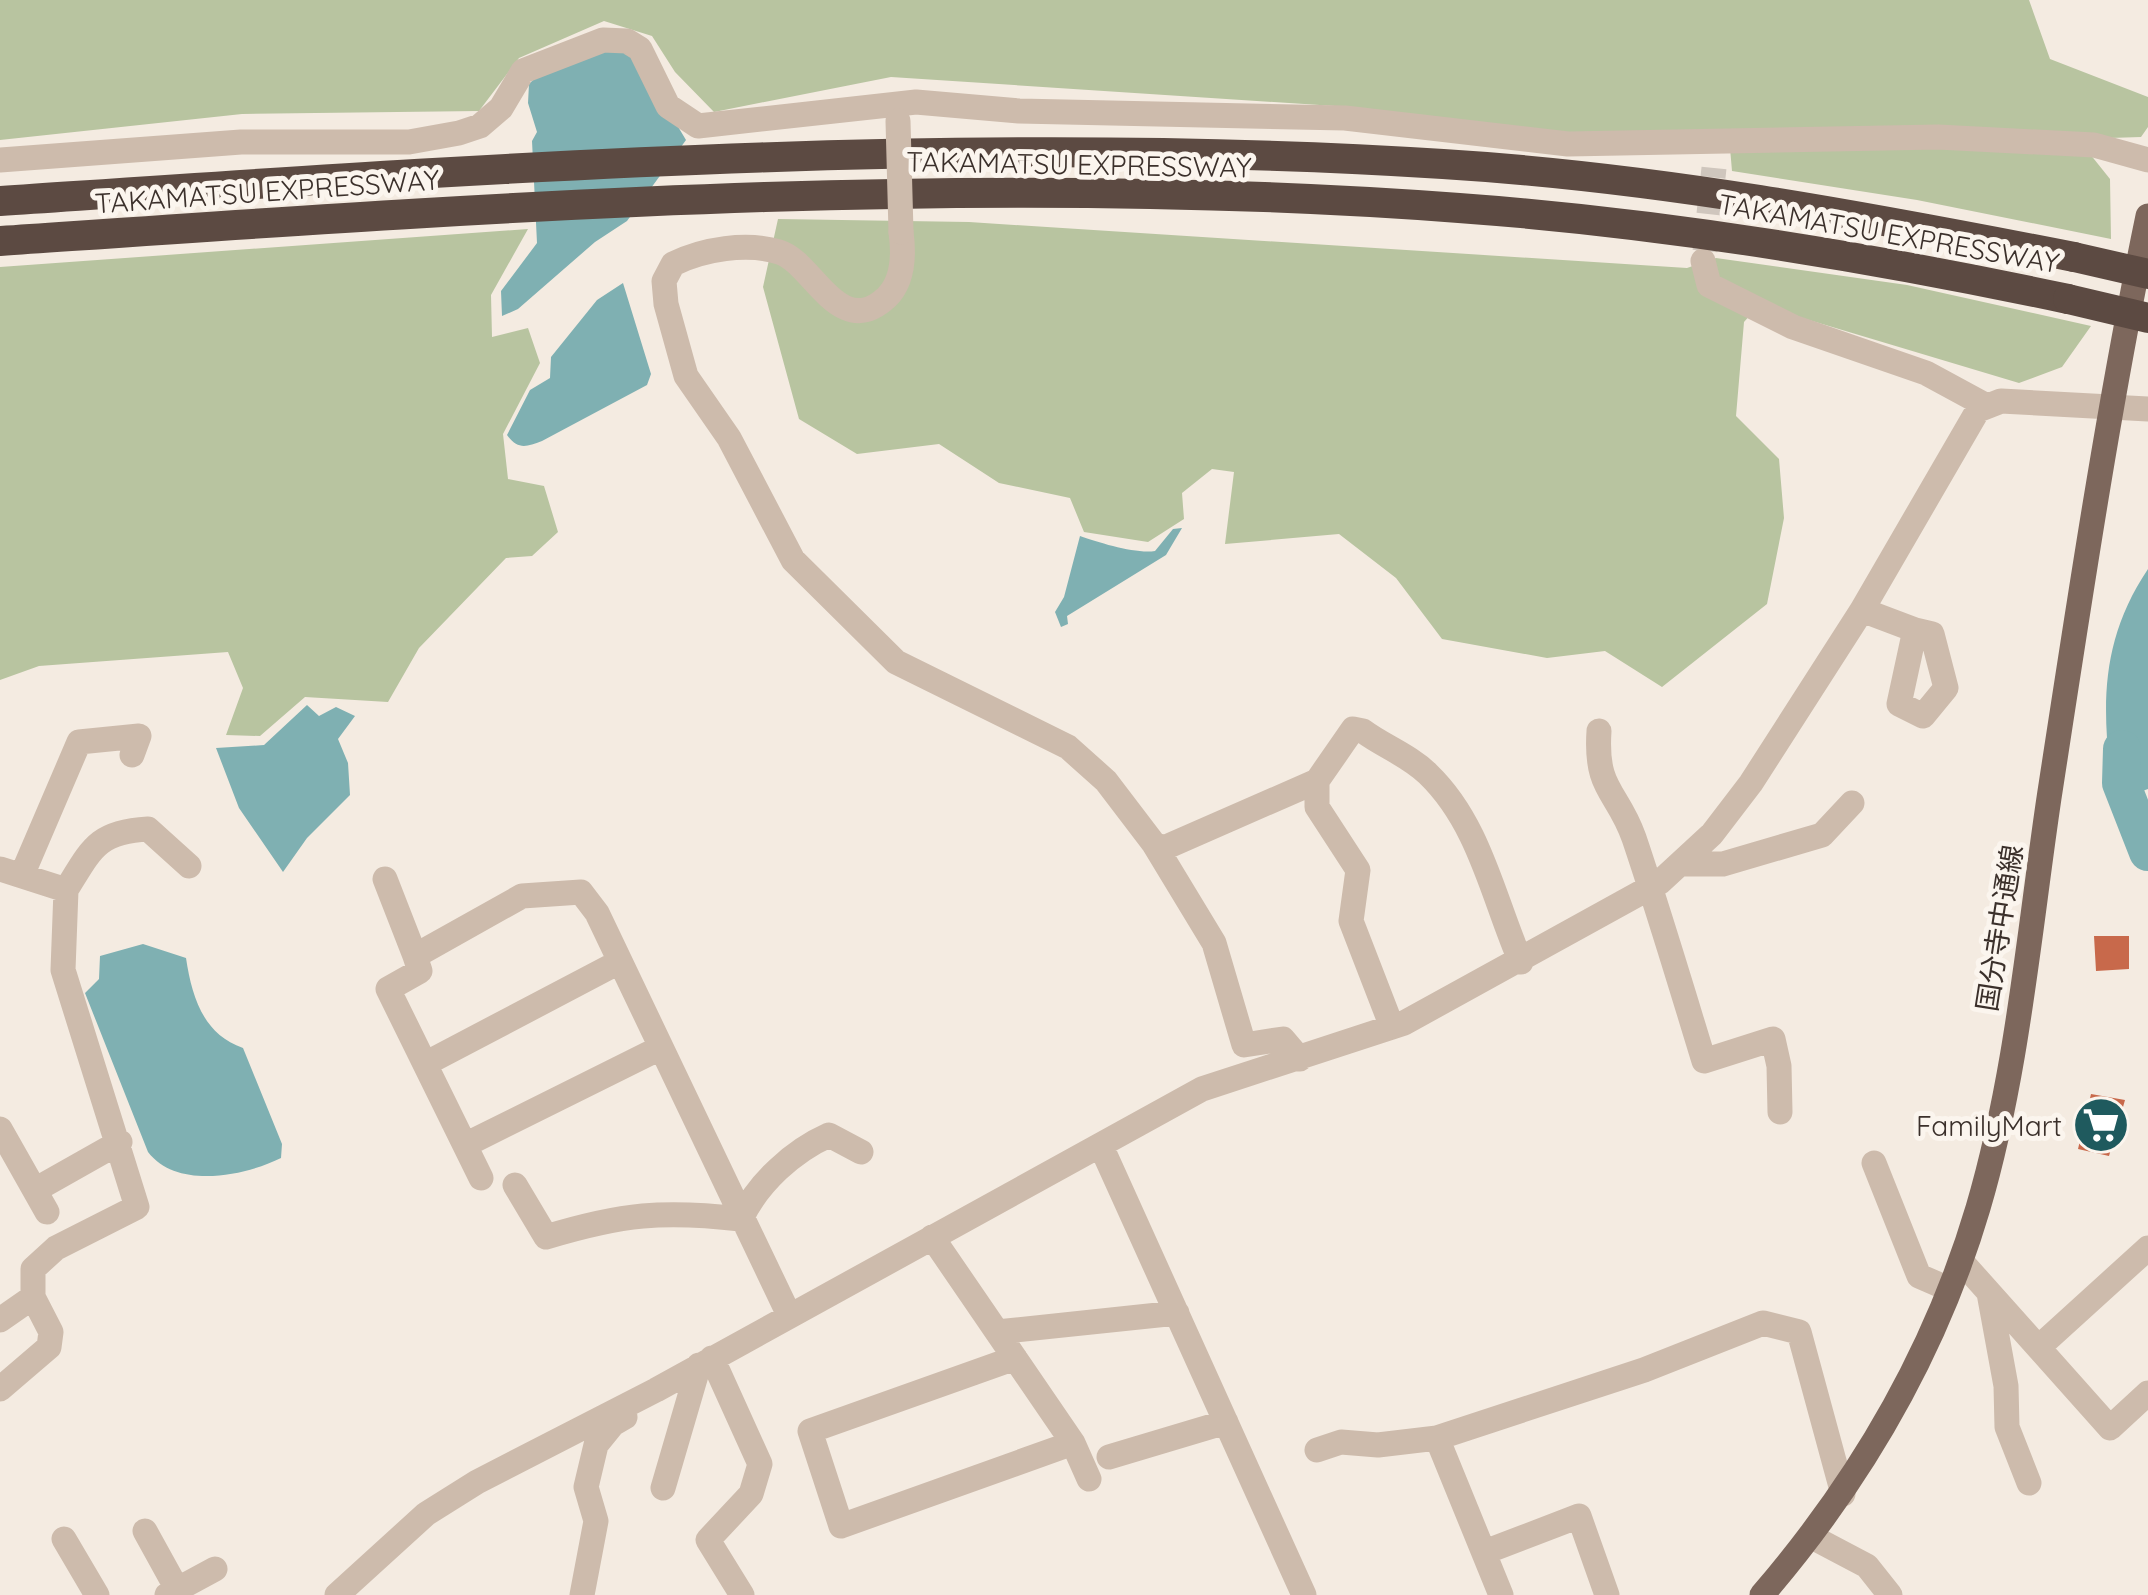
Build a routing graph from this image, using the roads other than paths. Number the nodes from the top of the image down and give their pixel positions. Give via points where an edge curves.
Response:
1 (897, 111) junction
2 (0, 160) edge
3 (2148, 160) edge
4 (0, 201) edge
5 (2148, 216) edge
6 (0, 241) edge
7 (1704, 261) tunnel mouth
8 (2148, 274) edge
9 (2148, 318) edge
10 (2110, 404) junction
11 (1985, 405) junction
12 (2148, 409) edge
13 (1862, 610) junction
14 (1914, 630) dead end
15 (1599, 730) dead end
16 (132, 755) dead end
17 (1317, 781) junction
18 (1852, 804) dead end
19 (1154, 844) junction
20 (1685, 864) junction
21 (189, 866) dead end
22 (11, 872) edge
23 (385, 879) dead end
24 (1651, 888) junction
25 (66, 890) junction
26 (415, 956) junction
27 (619, 962) junction
28 (1520, 962) junction
29 (1392, 1027) junction
30 (658, 1048) junction
31 (1300, 1058) junction
32 (425, 1064) junction
33 (1780, 1112) dead end
34 (0, 1129) edge
35 (120, 1142) junction
36 (465, 1145) junction
37 (1102, 1146) junction
38 (862, 1152) dead end
39 (1874, 1163) dead end
40 (481, 1178) dead end
41 (514, 1185) dead end
42 (741, 1219) junction
43 (932, 1237) junction
44 (2148, 1248) edge
45 (1961, 1261) junction
46 (1949, 1289) junction
47 (1990, 1293) junction
48 (34, 1296) junction
49 (1177, 1313) junction
50 (789, 1315) junction
51 (0, 1320) edge
52 (997, 1332) junction
53 (2040, 1347) junction
54 (1014, 1358) junction
55 (706, 1362) junction
56 (0, 1389) edge
57 (656, 1390) junction
58 (2148, 1393) edge
59 (1226, 1422) junction
60 (1438, 1438) junction
61 (1073, 1443) junction
62 (1317, 1450) dead end
63 (1108, 1457) dead end
64 (1088, 1480) dead end
65 (2029, 1483) dead end
66 (663, 1488) dead end
67 (1843, 1494) junction
68 (145, 1531) dead end
69 (1812, 1538) junction
70 (64, 1539) dead end
71 (1485, 1552) junction
72 (215, 1569) dead end
73 (172, 1592) edge
74 (343, 1592) edge
75 (97, 1595) edge
76 (582, 1595) edge
77 (742, 1595) edge
78 (1304, 1595) edge
79 (1501, 1595) edge
80 (1607, 1595) edge
81 (1762, 1595) edge
82 (1890, 1595) edge

1 - 2 street via 698,126 668,106 648,60 627,41 603,40 523,72 501,108 480,126 409,142 241,142
1 - 3 street via 1346,118 1714,156 1826,136 1938,137 2094,146
1 - 19 street, bridge via 898,282 881,302 864,308 831,300 774,250 726,250 674,264 664,281 666,304 686,376 729,438 792,560 874,643 916,675 1068,748 1106,781
4 - 8 highway, TAKAMATSU EXPRESSWAY, bridge via 714,158 1220,153 1448,164 1735,194
5 - 10 main road, 国分寺中通線
6 - 9 highway, TAKAMATSU EXPRESSWAY, bridge via 721,199 1193,194 1458,208 1730,236 1918,267
7 - 11 street via 1709,285 1793,327 1926,373
10 - 11 street
10 - 12 street
10 - 45 main road, 国分寺中通線 via 1998,1122
11 - 13 street
13 - 14 street
13 - 20 street via 1751,783
15 - 24 street via 1602,783 1632,831
16 - 22 street via 139,736 79,742
17 - 19 street via 1183,843
17 - 28 street via 1354,729 1426,771 1484,858
17 - 29 street via 1317,807 1358,870 1352,921
18 - 20 street via 1822,836 1723,864
19 - 31 street via 1214,943 1244,1045 1283,1039
20 - 24 street
21 - 25 street via 148,829 115,831 89,852
22 - 25 street
23 - 26 street
24 - 28 street
24 - 33 street via 1704,1061 1773,1039
25 - 35 street via 63,970
26 - 27 street via 522,896 582,892
26 - 32 street via 420,971 388,989
27 - 30 street
27 - 32 street
28 - 29 street
29 - 31 street
30 - 36 street
30 - 42 street
31 - 37 street via 1202,1089
32 - 36 street
34 - 35 street via 41,1201
35 - 48 street via 137,1207 56,1248 34,1269
36 - 40 street
37 - 43 street
37 - 49 street
38 - 42 street via 829,1135 804,1146 750,1198
39 - 46 street via 1920,1276
41 - 42 street via 546,1237 612,1217 674,1212
42 - 50 street
43 - 50 street
43 - 52 street
44 - 53 street
45 - 46 main road, 国分寺中通線
45 - 47 street
46 - 67 main road, 国分寺中通線 via 1919,1362
47 - 53 street
47 - 65 street via 2007,1427
48 - 51 street
48 - 56 street via 51,1332 49,1347
49 - 52 street
49 - 59 street
50 - 55 street
52 - 54 street
53 - 58 street via 2110,1428
54 - 61 street
54 - 61 street via 810,1432 841,1526
55 - 57 street
55 - 66 street
55 - 77 street via 760,1464 751,1494 708,1540
57 - 74 street via 438,1506
57 - 76 street via 654,1402 613,1424 596,1444 586,1487 596,1521
59 - 63 street
59 - 78 street
60 - 62 street via 1341,1442
60 - 67 street via 1763,1323 1799,1332
60 - 71 street
61 - 64 street
67 - 69 main road, 国分寺中通線
68 - 73 street
69 - 81 main road, 国分寺中通線
69 - 82 street via 1867,1566
70 - 75 street
71 - 79 street
71 - 80 street via 1578,1516
72 - 73 street

